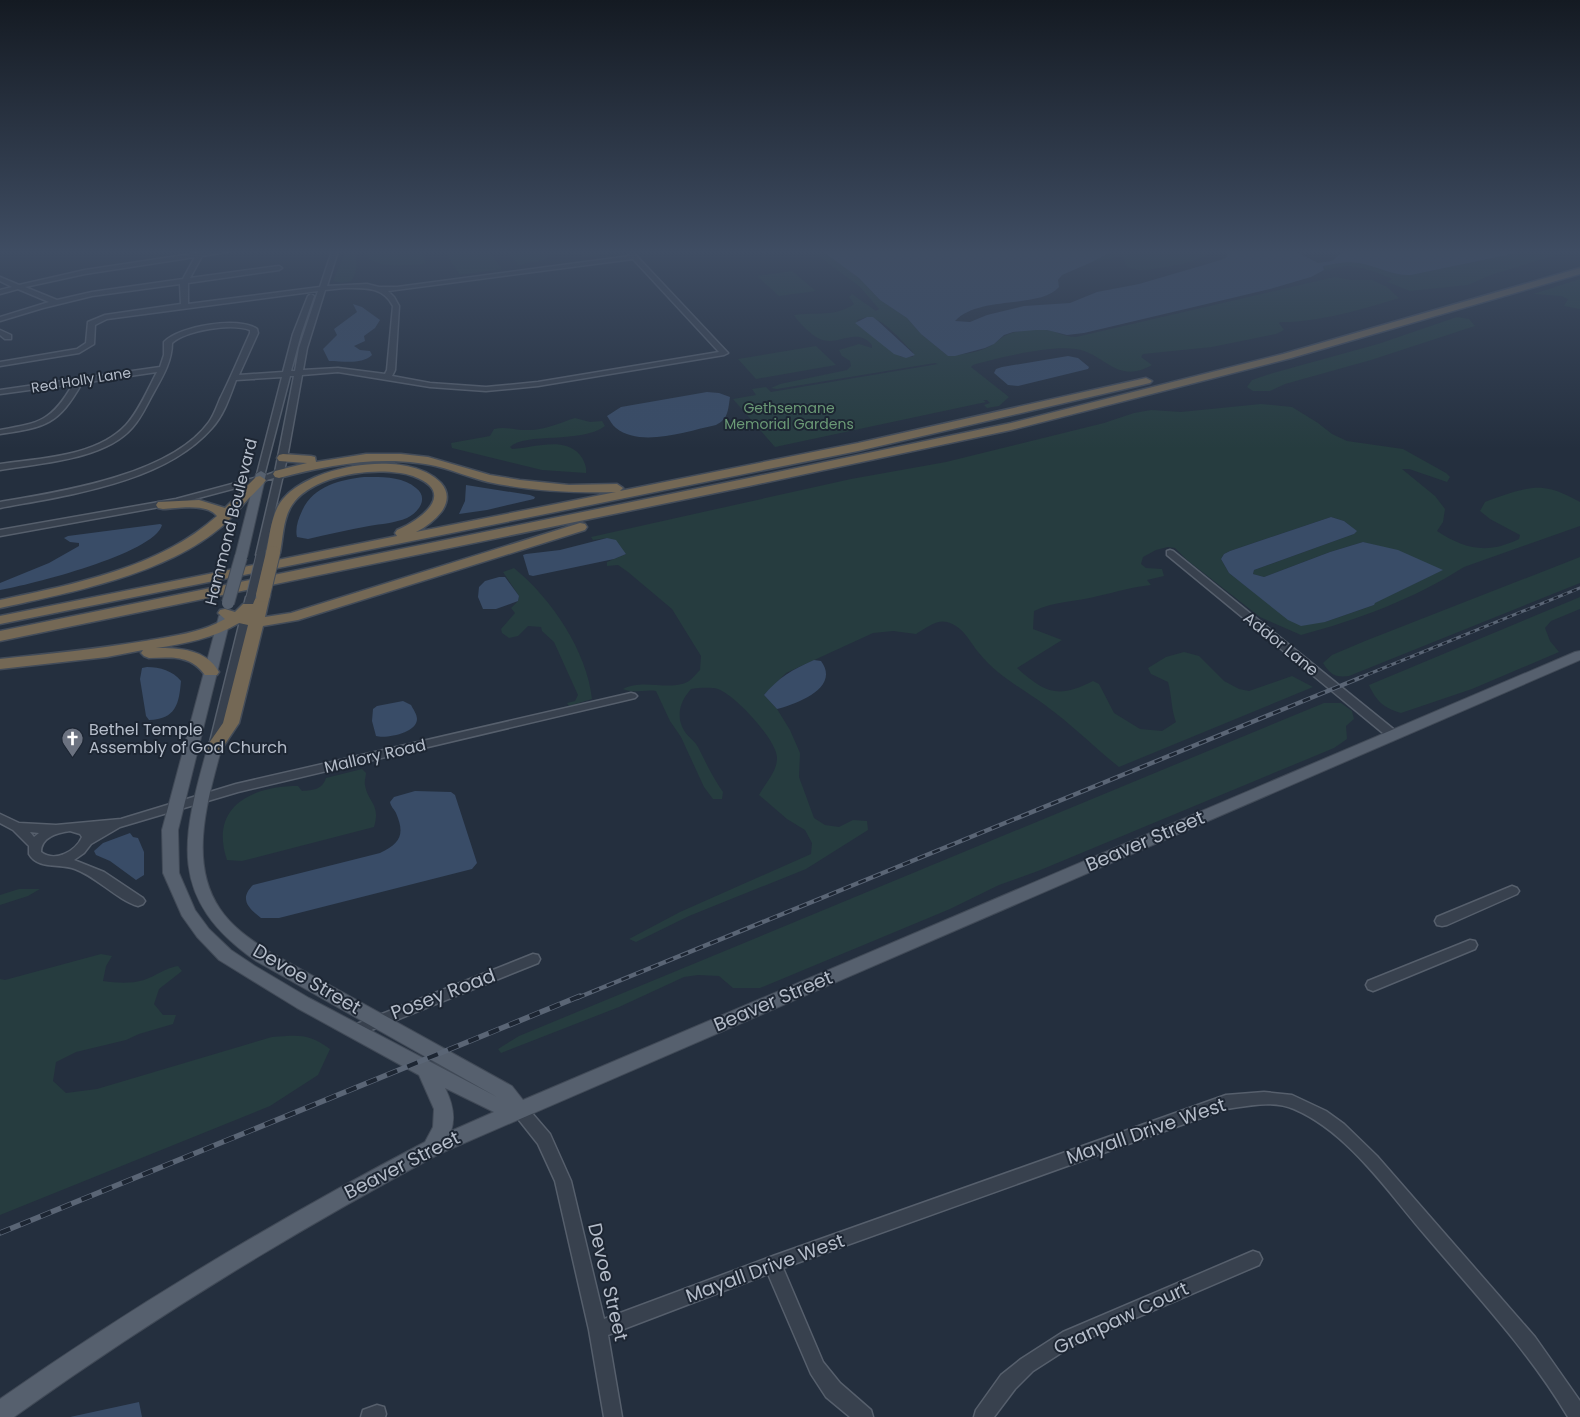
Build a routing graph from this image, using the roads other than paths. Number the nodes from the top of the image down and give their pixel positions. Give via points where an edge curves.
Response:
1 (107, 317) edge
2 (306, 317) edge
3 (312, 317) edge
4 (690, 317) edge
5 (1386, 317) edge
6 (1421, 317) edge
7 (395, 318) edge
8 (0, 332) edge
9 (8, 337) dead end
10 (0, 364) edge
11 (162, 369) junction
12 (298, 374) junction
13 (286, 375) junction
14 (388, 377) junction
15 (234, 378) junction
16 (79, 381) junction
17 (0, 392) edge
18 (0, 432) edge
19 (388, 457) junction
20 (283, 458) junction
21 (0, 467) edge
22 (279, 474) junction
23 (752, 475) junction
24 (260, 477) junction
25 (163, 505) junction
26 (0, 506) edge
27 (225, 517) junction
28 (28, 528) junction
29 (0, 533) edge
30 (1170, 553) dead end
31 (267, 554) junction
32 (297, 560) junction
33 (0, 604) edge
34 (241, 612) junction
35 (293, 616) junction
36 (0, 620) edge
37 (0, 636) edge
38 (250, 646) junction
39 (107, 652) junction
40 (1580, 655) edge
41 (0, 664) edge
42 (211, 672) junction
43 (631, 696) dead end
44 (1392, 735) junction
45 (215, 746) junction
46 (202, 797) junction
47 (176, 805) junction
48 (0, 818) edge
49 (121, 823) junction
50 (17, 827) junction
51 (81, 828) junction
52 (56, 830) junction
53 (35, 845) junction
54 (83, 846) junction
55 (55, 861) junction
56 (87, 869) junction
57 (1512, 891) dead end
58 (138, 901) dead end
59 (1442, 921) dead end
60 (1470, 945) dead end
61 (533, 959) dead end
62 (1372, 985) dead end
63 (378, 1020) junction
64 (354, 1031) junction
65 (426, 1070) junction
66 (519, 1110) junction
67 (432, 1148) junction
68 (1253, 1259) dead end
69 (773, 1264) junction
70 (598, 1330) junction
71 (0, 1413) edge
72 (613, 1417) edge
73 (864, 1417) edge
74 (982, 1417) edge
75 (1580, 1417) edge

1 - 10 street via 90,326 90,344 79,351
2 - 13 street, Hammond Boulevard via 297,334
3 - 12 street, Hammond Boulevard
4 - 14 street via 724,353 500,388 457,388
5 - 23 highway via 1222,362
6 - 23 highway via 1092,407
7 - 14 street
8 - 9 street
11 - 15 street via 168,358 168,340 174,336 227,326 250,326 254,333
11 - 16 street, Red Holly Lane
11 - 21 street via 132,423 114,438 71,454
12 - 13 street
12 - 14 street via 349,372
12 - 20 street, Hammond Boulevard
13 - 15 street
13 - 24 street, Hammond Boulevard
15 - 26 street via 213,421 193,442 148,467 71,492
16 - 17 street, Red Holly Lane
16 - 18 street via 52,419 35,426
19 - 20 highway
19 - 22 highway via 333,461
19 - 23 highway via 431,461 512,483 587,489 631,487 721,471
20 - 22 street, Hammond Boulevard
22 - 24 street
22 - 31 street, Hammond Boulevard
23 - 32 highway
23 - 35 highway
23 - 37 highway
24 - 25 street
24 - 27 highway
24 - 28 street
24 - 34 main road, Hammond Boulevard, bridge via 241,557
25 - 27 highway via 203,505 220,510
25 - 28 street
27 - 33 highway via 180,547 130,570 84,585
28 - 29 street
30 - 44 street, Addor Lane
31 - 32 highway via 287,502 305,487 322,479 363,469 394,468 424,476 441,492 439,507 416,527
31 - 34 highway, bridge
32 - 36 highway
34 - 35 highway
34 - 38 highway
34 - 39 highway via 184,639
34 - 42 main road, Hammond Boulevard
34 - 45 street, Hammond Boulevard
35 - 38 highway via 266,630
38 - 45 highway via 231,723
39 - 41 highway
39 - 42 highway via 190,656 203,661
40 - 44 main road, Beaver Street
42 - 47 main road, Hammond Boulevard
43 - 46 street, Mallory Road
44 - 66 main road, Beaver Street
45 - 46 main road, Hammond Boulevard
46 - 47 street, Mallory Road
46 - 63 main road, Devoe Street via 194,834 196,868 201,886 218,917 231,933 262,956
47 - 49 street, Mallory Road
47 - 64 main road, Devoe Street via 170,830 172,873 188,912 204,934 225,955
48 - 50 street
49 - 51 street, Mallory Road
49 - 54 street, Mallory Road
50 - 52 street
50 - 53 street
51 - 52 street, Mallory Road
51 - 54 street via 87,834
52 - 53 street via 43,836
53 - 55 street via 34,854 38,858
54 - 55 street, Mallory Road via 68,857
54 - 56 street via 81,858
55 - 56 street via 69,861
56 - 58 street
57 - 59 street
60 - 62 street
61 - 63 street, Posey Road
63 - 64 street, Posey Road
63 - 66 main road, Devoe Street via 506,1092
64 - 65 main road, Devoe Street
65 - 66 main road, Devoe Street via 493,1104
65 - 67 main road via 442,1100 445,1118 442,1133
66 - 67 main road, Beaver Street
66 - 70 street, Devoe Street via 544,1138 563,1181
67 - 71 main road, Beaver Street via 338,1197 206,1274
68 - 74 street, Granpaw Court via 1069,1338 1027,1365 1008,1382
69 - 70 street, Mayall Drive West
69 - 73 street via 816,1368 832,1390
69 - 75 street, Mayall Drive West via 1226,1102 1287,1099 1309,1110 1355,1143 1532,1346
70 - 72 street, Devoe Street

